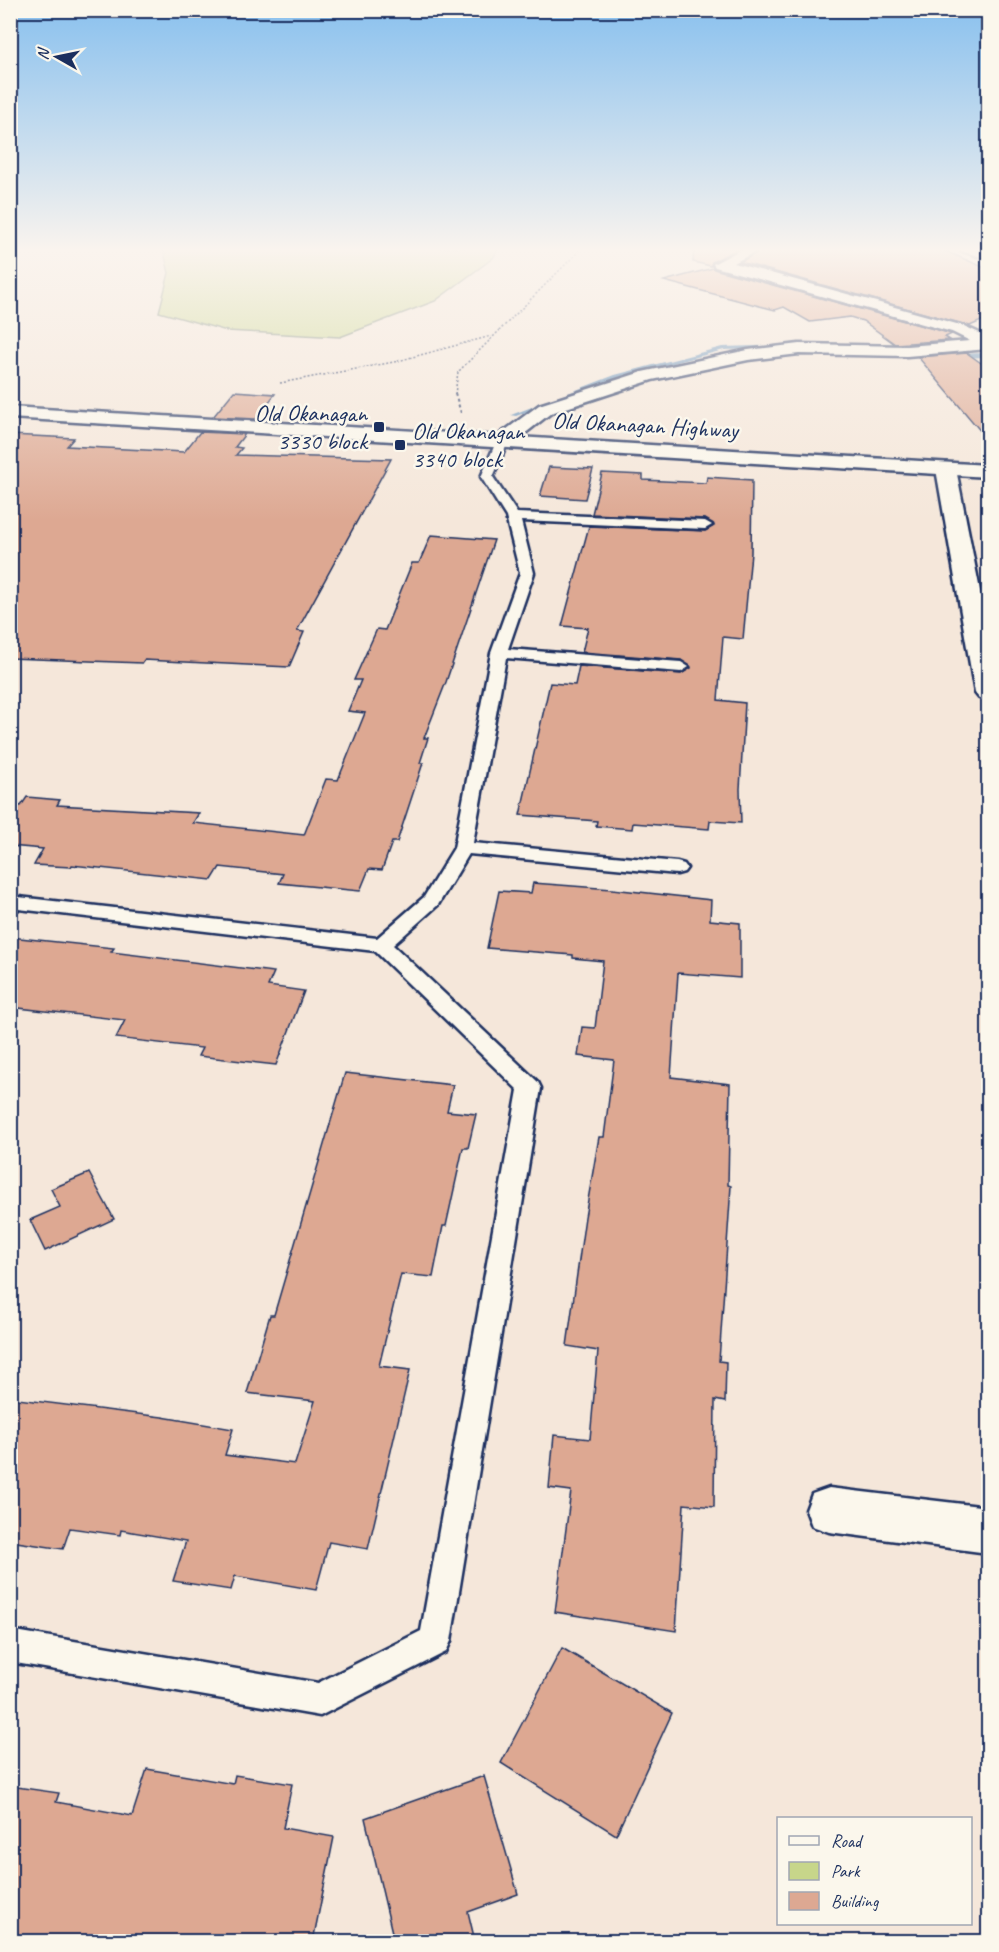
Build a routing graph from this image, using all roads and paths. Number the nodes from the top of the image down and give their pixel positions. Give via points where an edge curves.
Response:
1 (482, 339) edge
2 (489, 339) edge
3 (988, 344) edge
4 (280, 383) dead end
5 (10, 412) edge
6 (502, 442) junction
7 (946, 469) junction
8 (988, 471) edge
9 (513, 517) junction
10 (705, 525) dead end
11 (499, 653) junction
12 (681, 667) dead end
13 (988, 693) edge
14 (463, 848) junction
15 (677, 868) dead end
16 (10, 902) edge
17 (381, 945) junction
18 (829, 1510) dead end
19 (988, 1530) edge
20 (10, 1646) edge

1 - 4 path via 361,369
2 - 6 path via 458,372 457,408 471,426
3 - 6 street via 907,351 799,349 748,355 648,376 545,409
5 - 6 street, Old Okanagan Highway
6 - 7 street, Old Okanagan Highway
6 - 9 lane via 487,477
7 - 8 street, Old Okanagan Highway
7 - 13 street
9 - 10 lane
9 - 11 lane via 526,573
11 - 12 lane
11 - 14 lane
14 - 15 lane
14 - 17 lane via 431,901
16 - 17 lane
17 - 20 lane via 530,1088 435,1641 320,1700
18 - 19 street

